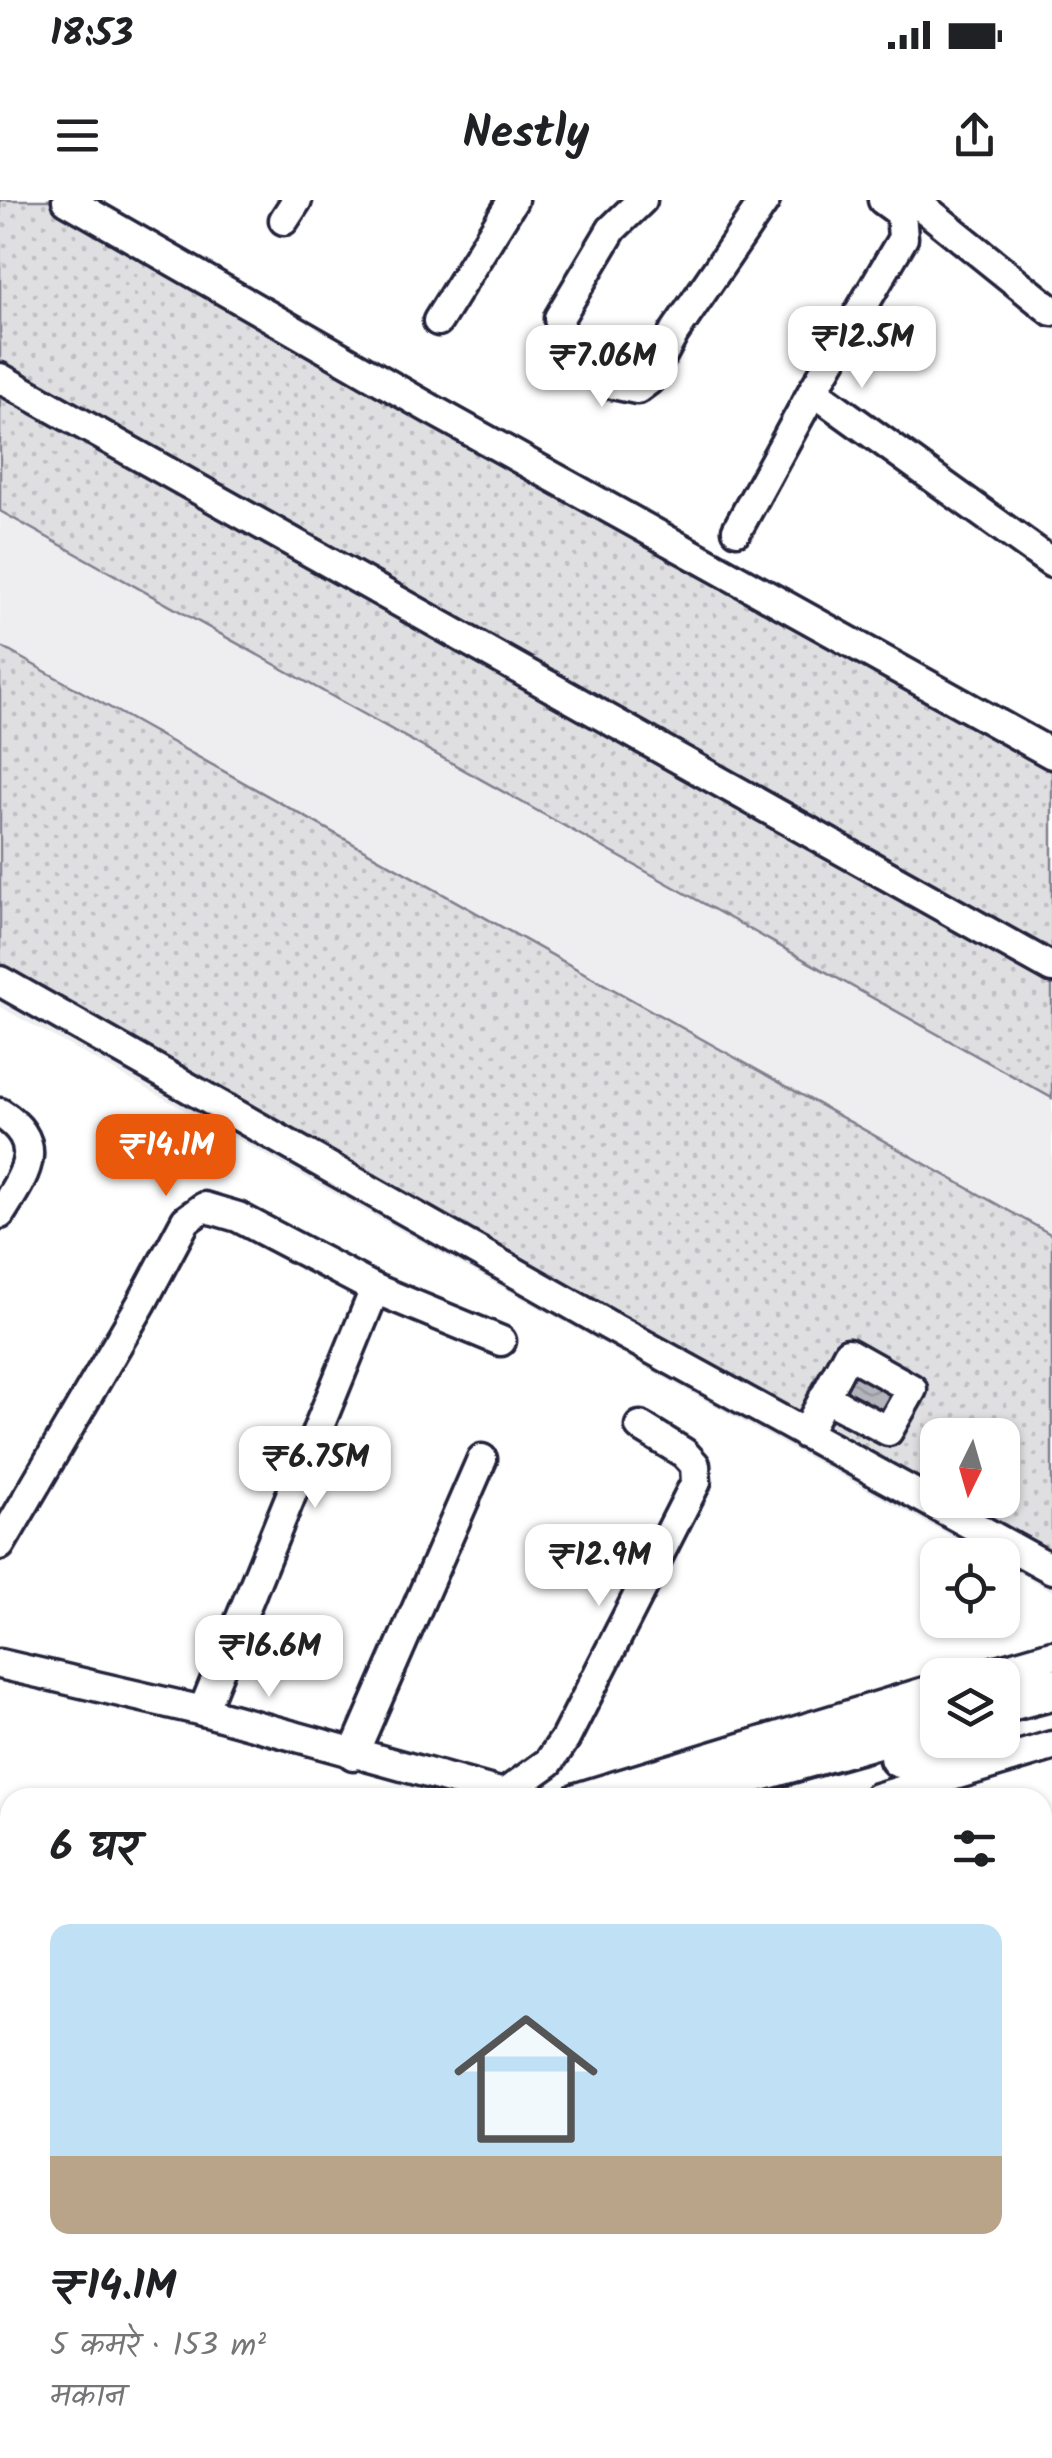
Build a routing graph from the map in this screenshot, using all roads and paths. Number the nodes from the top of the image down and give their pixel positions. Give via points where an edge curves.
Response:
1 (66, 200) edge
2 (513, 200) edge
3 (642, 200) edge
4 (765, 200) edge
5 (883, 200) edge
6 (914, 200) edge
7 (1052, 311) edge
8 (438, 321) dead end
9 (0, 378) edge
10 (813, 390) junction
11 (737, 530) dead end
12 (1052, 564) edge
13 (1052, 754) edge
14 (1052, 968) edge
15 (0, 981) edge
16 (0, 1114) edge
17 (0, 1214) edge
18 (375, 1289) junction
19 (500, 1341) dead end
20 (824, 1396) dead end
21 (640, 1426) dead end
22 (804, 1434) junction
23 (482, 1458) dead end
24 (0, 1545) edge
25 (1052, 1569) edge
26 (1052, 1655) edge
27 (0, 1664) edge
28 (1020, 1664) edge
29 (1052, 1688) edge
30 (920, 1693) edge
31 (1020, 1697) edge
32 (202, 1711) junction
33 (1052, 1717) edge
34 (920, 1725) edge
35 (1020, 1725) edge
36 (1052, 1746) edge
37 (920, 1752) edge
38 (354, 1754) junction
39 (485, 1788) edge
40 (520, 1788) edge
41 (610, 1788) edge
42 (696, 1788) edge
43 (792, 1788) edge
44 (911, 1788) edge

1 - 13 street
2 - 8 street
3 - 4 street via 612,230 559,318 564,352 613,384 637,389
5 - 10 street via 900,213 903,238
6 - 7 street
9 - 14 street
10 - 11 street
10 - 12 street
15 - 22 street
16 - 17 street via 26,1137 29,1156
18 - 19 street
18 - 24 street via 238,1216 204,1207 186,1220
18 - 32 street
20 - 22 street
21 - 40 street via 684,1453 695,1465 696,1482 565,1740
22 - 25 street
23 - 38 street
26 - 28 street
27 - 32 street
29 - 31 highway
30 - 41 street
32 - 38 street
33 - 35 highway
34 - 42 highway
36 - 44 street
37 - 43 highway
38 - 39 street

